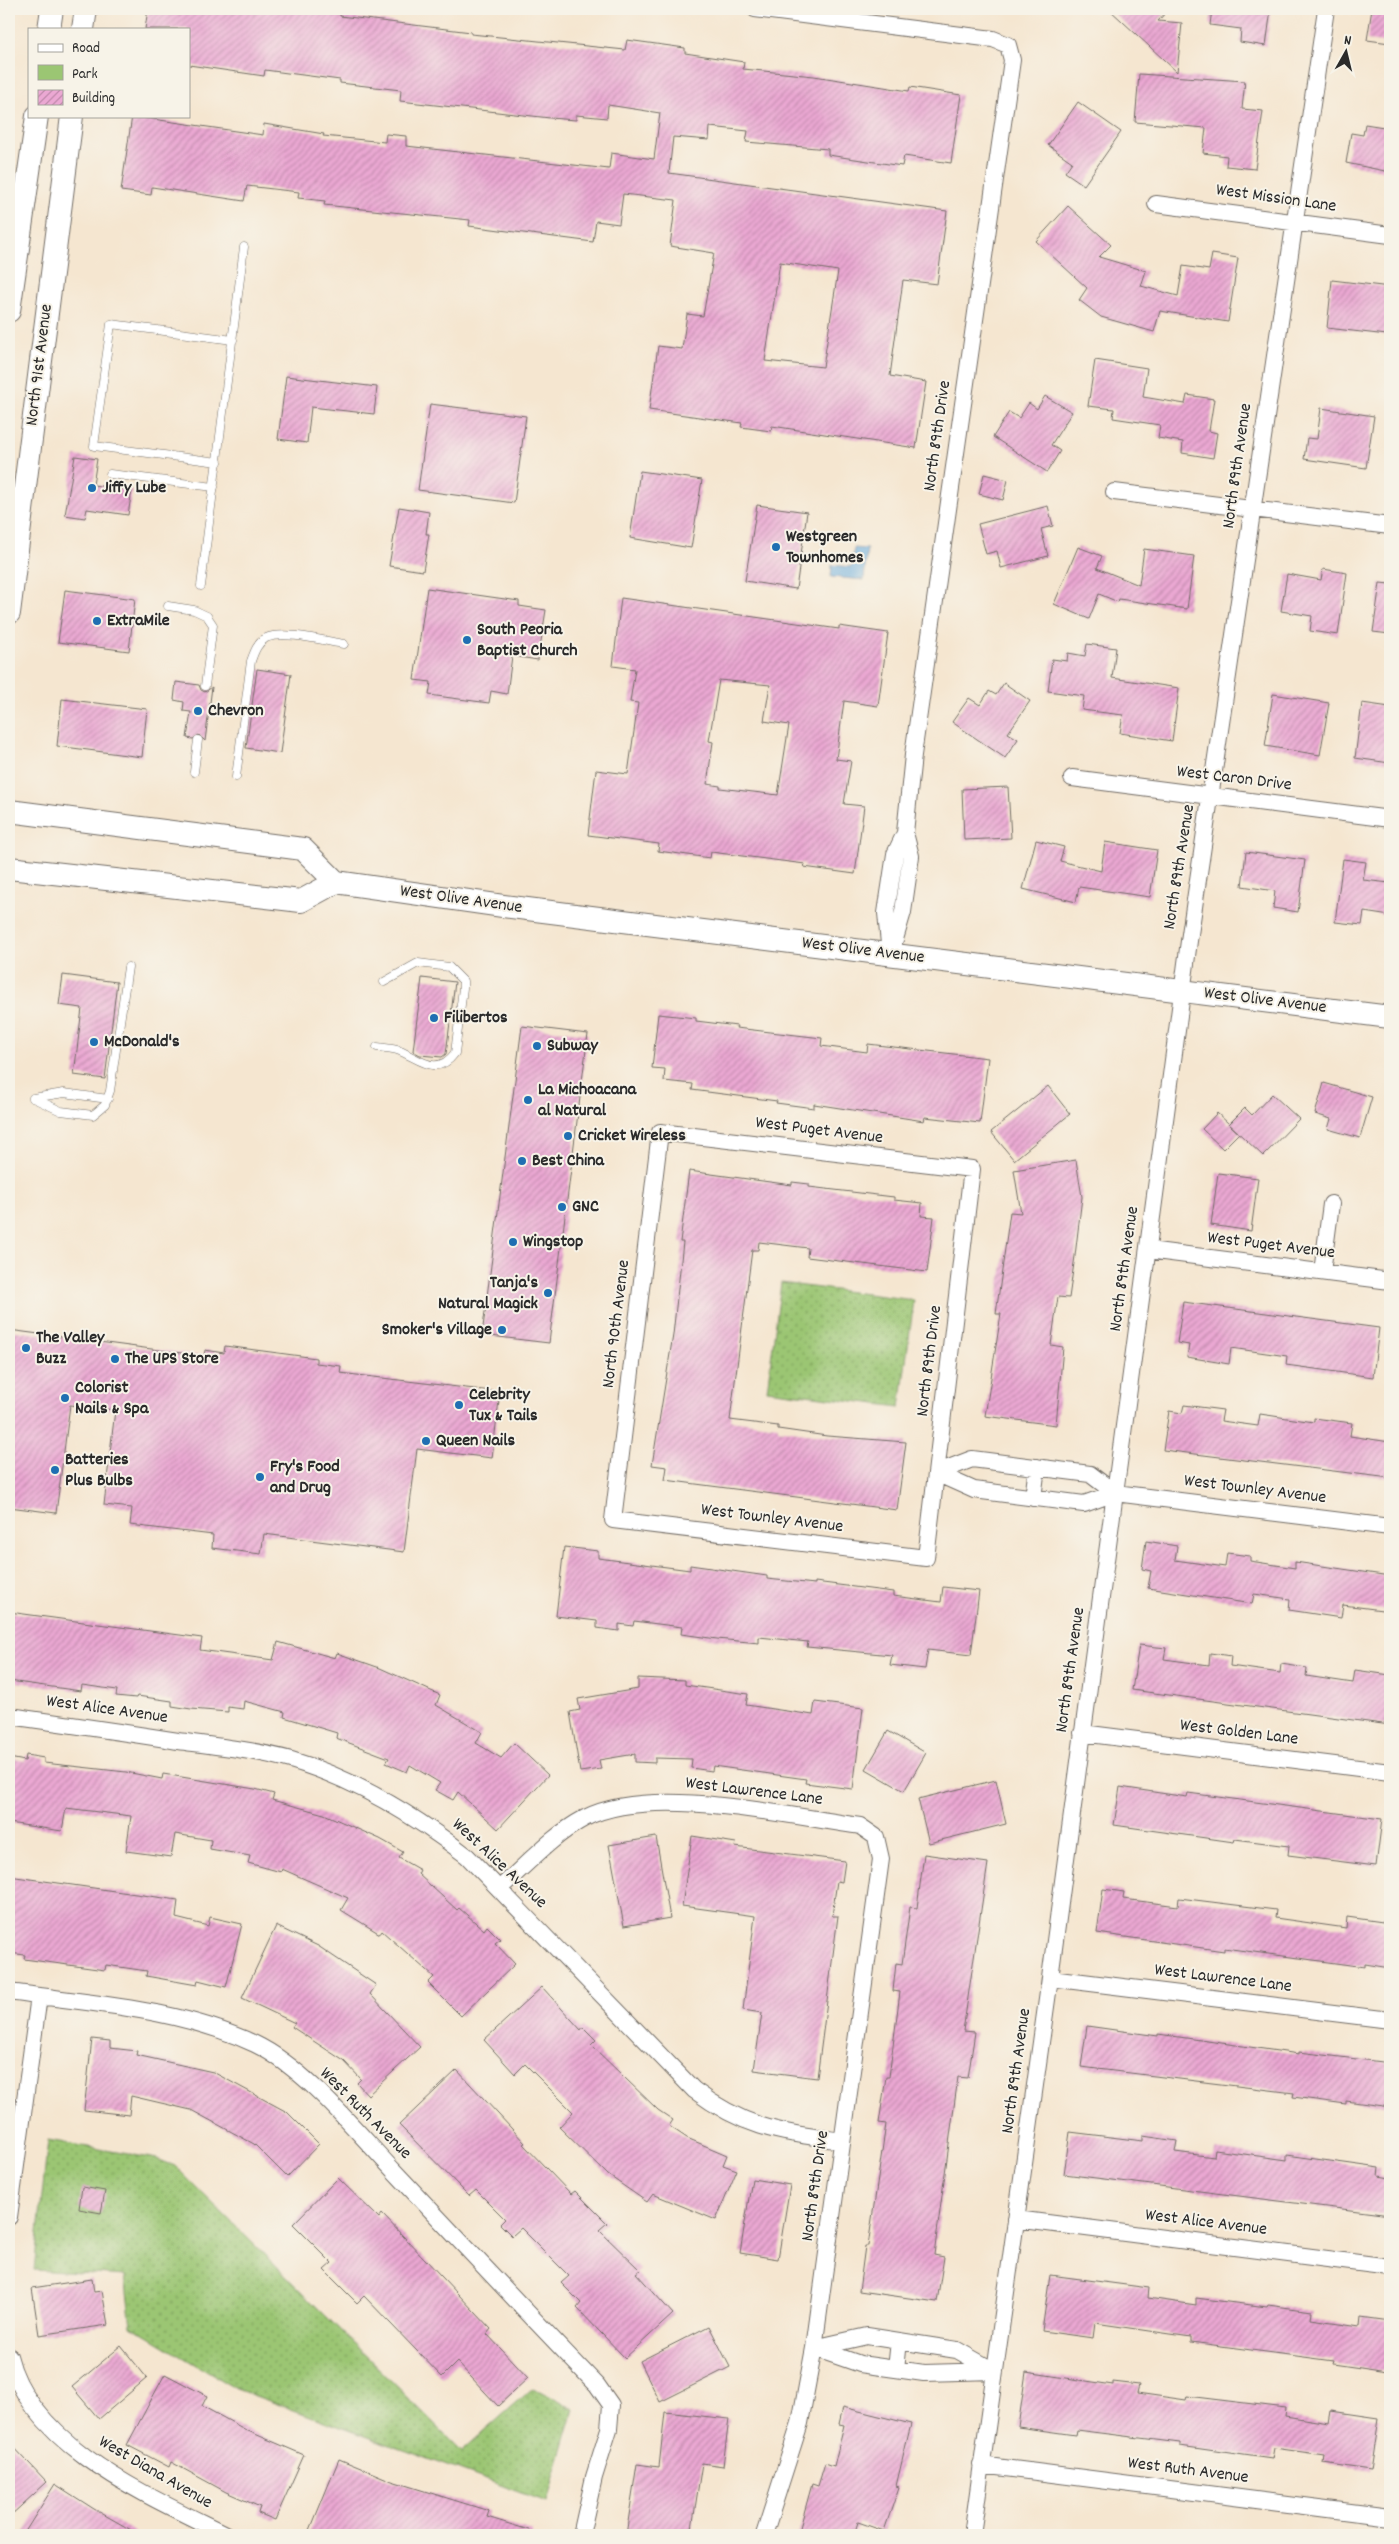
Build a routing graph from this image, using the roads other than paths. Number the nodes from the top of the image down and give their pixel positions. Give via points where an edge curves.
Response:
1 (52, 9) edge
2 (86, 9) edge
3 (755, 9) edge
4 (1326, 9) edge
5 (49, 28) edge
6 (83, 28) edge
7 (37, 118) edge
8 (72, 118) edge
9 (1156, 204) dead end
10 (23, 212) junction
11 (58, 218) junction
12 (1294, 222) junction
13 (1390, 235) edge
14 (244, 247) dead end
15 (9, 311) edge
16 (233, 340) junction
17 (218, 462) junction
18 (110, 474) dead end
19 (17, 476) edge
20 (214, 487) junction
21 (1114, 492) dead end
22 (1252, 509) junction
23 (1390, 526) edge
24 (201, 586) dead end
25 (168, 606) dead end
26 (9, 613) edge
27 (344, 644) dead end
28 (205, 686) dead end
29 (198, 740) dead end
30 (194, 772) dead end
31 (236, 777) dead end
32 (1072, 778) dead end
33 (1210, 797) junction
34 (9, 811) edge
35 (1390, 819) edge
36 (9, 868) edge
37 (336, 882) junction
38 (890, 954) junction
39 (128, 967) dead end
40 (384, 982) dead end
41 (1182, 990) junction
42 (1390, 1017) edge
43 (376, 1047) dead end
44 (108, 1099) junction
45 (660, 1132) joint
46 (972, 1170) joint
47 (1331, 1204) dead end
48 (1148, 1250) junction
49 (1322, 1272) junction
50 (1390, 1281) edge
51 (1037, 1467) junction
52 (936, 1473) junction
53 (1114, 1493) junction
54 (1033, 1498) junction
55 (614, 1520) joint
56 (1390, 1527) edge
57 (926, 1558) joint
58 (9, 1716) edge
59 (1082, 1733) junction
60 (1390, 1772) edge
61 (876, 1836) joint
62 (500, 1888) junction
63 (1050, 1978) junction
64 (9, 1992) edge
65 (39, 1996) junction
66 (1390, 2020) edge
67 (842, 2141) junction
68 (10, 2192) edge
69 (9, 2217) edge
70 (1016, 2219) junction
71 (1390, 2267) edge
72 (900, 2341) junction
73 (814, 2348) junction
74 (11, 2363) edge
75 (896, 2369) junction
76 (994, 2371) junction
77 (981, 2465) junction
78 (1390, 2518) edge
79 (227, 2535) edge
80 (581, 2535) edge
81 (764, 2535) edge
82 (972, 2535) edge

1 - 5 main road
2 - 6 main road
3 - 38 street, North 89th Drive via 993,39 1008,45 1012,60 913,755 905,834 895,854 886,913
4 - 12 street, North 89th Avenue
7 - 10 main road
8 - 11 main road, North 91st Avenue
9 - 12 street, West Mission Lane
10 - 11 main road
10 - 15 main road
11 - 19 main road, North 91st Avenue
12 - 13 street, West Mission Lane
12 - 22 street, North 89th Avenue
14 - 16 lane
16 - 17 lane
16 - 17 lane via 111,324 94,446
17 - 20 lane
18 - 20 lane
19 - 26 main road, North 91st Avenue
20 - 24 lane
21 - 22 street
22 - 23 street
22 - 33 street, North 89th Avenue
25 - 28 lane via 194,610 207,616 213,625
27 - 31 lane via 282,635 266,638 256,647 251,661
29 - 30 lane
32 - 33 street, West Caron Drive
33 - 35 street, West Caron Drive
33 - 41 street, North 89th Avenue
34 - 37 main road via 303,849
36 - 37 main road via 301,901
37 - 38 main road, West Olive Avenue
38 - 41 main road, West Olive Avenue
39 - 44 lane
40 - 43 lane via 418,963 449,967 463,981 463,988 455,1053 444,1065 422,1064 399,1051
41 - 42 main road, West Olive Avenue
41 - 48 street, North 89th Avenue
44 - 44 lane via 100,1112 93,1115 61,1111 33,1098 64,1093
45 - 46 street, West Puget Avenue
45 - 55 street, North 90th Avenue
46 - 52 street, North 89th Drive
47 - 49 street
48 - 49 street, West Puget Avenue
48 - 53 street, North 89th Avenue
49 - 50 street, West Puget Avenue
51 - 52 street via 972,1459
51 - 53 street via 1090,1474
51 - 54 street
52 - 54 street, West Townley Avenue via 974,1490
52 - 57 street, North 89th Drive
53 - 54 street, West Townley Avenue via 1084,1504
53 - 56 street, West Townley Avenue
53 - 59 street, North 89th Avenue
55 - 57 street, West Townley Avenue
58 - 62 street, West Alice Avenue via 243,1750 290,1760 335,1776 429,1826
59 - 60 street, West Golden Lane
59 - 63 street, North 89th Avenue
61 - 62 street, West Lawrence Lane via 860,1826 697,1803 623,1807 586,1818 552,1841
61 - 67 street, North 89th Drive via 881,1859
62 - 67 street, West Alice Avenue via 694,2090 720,2110 785,2133
63 - 66 street, West Lawrence Lane
63 - 70 street, North 89th Avenue
64 - 65 street, West Ruth Avenue
65 - 68 street
65 - 80 street, West Ruth Avenue via 175,2016 216,2028 257,2045 296,2072 346,2120 597,2385 611,2405 609,2430
67 - 73 street, North 89th Drive
68 - 69 street
70 - 71 street, West Alice Avenue
70 - 76 street, North 89th Avenue
72 - 73 street via 867,2336
72 - 75 street
72 - 76 street via 957,2350
73 - 75 street via 860,2364
73 - 81 street, North 89th Drive via 800,2423
74 - 79 street, West Diana Avenue via 48,2424 72,2447 120,2480
75 - 76 street via 939,2374
76 - 77 street, North 89th Avenue
77 - 78 street, West Ruth Avenue
77 - 82 street, North 89th Avenue

